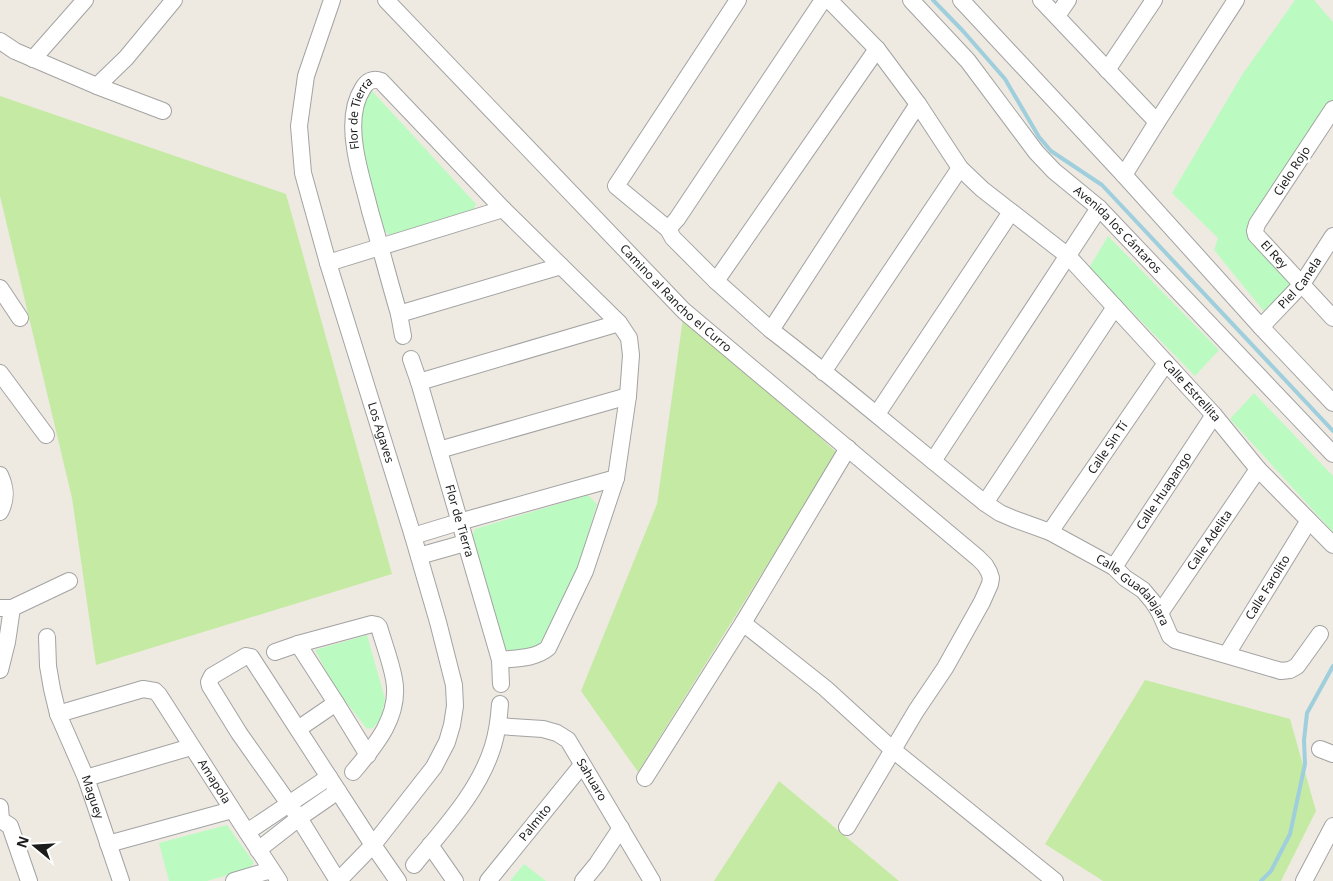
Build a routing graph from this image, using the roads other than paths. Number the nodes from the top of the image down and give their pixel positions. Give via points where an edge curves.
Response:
1 (85, 0) edge
2 (174, 0) edge
3 (332, 0) edge
4 (386, 0) edge
5 (738, 0) edge
6 (823, 0) edge
7 (829, 0) edge
8 (911, 0) edge
9 (961, 0) edge
10 (1042, 0) edge
11 (1068, 0) edge
12 (1154, 0) edge
13 (1236, 0) edge
14 (1057, 16) junction
15 (0, 41) edge
16 (876, 49) junction
17 (33, 58) junction
18 (1107, 70) junction
19 (97, 86) junction
20 (918, 104) junction
21 (1333, 109) edge
22 (163, 111) dead end
23 (1157, 122) junction
24 (960, 168) junction
25 (1124, 175) junction
26 (503, 208) junction
27 (1099, 208) junction
28 (1011, 212) junction
29 (668, 229) junction
30 (1256, 235) joint
31 (1333, 236) edge
32 (380, 248) junction
33 (1068, 256) junction
34 (328, 263) junction
35 (561, 266) junction
36 (716, 281) junction
37 (1302, 284) junction
38 (0, 288) edge
39 (1114, 307) junction
40 (399, 314) junction
41 (20, 318) dead end
42 (1333, 318) edge
43 (619, 323) junction
44 (1261, 327) junction
45 (771, 330) junction
46 (403, 336) dead end
47 (410, 360) dead end
48 (1166, 363) junction
49 (823, 372) junction
50 (1, 376) edge
51 (419, 382) junction
52 (628, 396) junction
53 (1333, 403) edge
54 (877, 414) junction
55 (1214, 415) junction
56 (46, 435) dead end
57 (848, 448) junction
58 (439, 450) junction
59 (1333, 454) edge
60 (933, 461) junction
61 (1258, 469) junction
62 (0, 475) edge
63 (616, 478) junction
64 (985, 503) junction
65 (0, 512) edge
66 (459, 522) junction
67 (1308, 522) junction
68 (1050, 532) junction
69 (413, 536) junction
70 (465, 543) junction
71 (1333, 545) edge
72 (419, 556) junction
73 (1114, 567) junction
74 (69, 581) dead end
75 (6, 608) edge
76 (1160, 613) junction
77 (743, 623) junction
78 (1320, 634) dead end
79 (47, 637) dead end
80 (298, 644) junction
81 (275, 652) dead end
82 (1227, 654) junction
83 (500, 660) junction
84 (0, 670) edge
85 (501, 684) dead end
86 (336, 703) junction
87 (500, 704) dead end
88 (58, 714) junction
89 (498, 726) junction
90 (298, 729) junction
91 (192, 747) junction
92 (894, 750) junction
93 (368, 755) junction
94 (582, 765) junction
95 (353, 772) dead end
96 (329, 777) junction
97 (86, 778) junction
98 (645, 778) dead end
99 (338, 792) junction
100 (289, 804) junction
101 (232, 810) junction
102 (0, 816) edge
103 (299, 818) junction
104 (1333, 826) edge
105 (847, 827) dead end
106 (621, 828) junction
107 (247, 832) junction
108 (108, 844) junction
109 (373, 845) junction
110 (430, 845) junction
111 (258, 850) junction
112 (414, 865) dead end
113 (275, 875) edge
114 (1044, 878) edge
115 (29, 881) edge
116 (121, 881) edge
117 (234, 881) edge
118 (338, 881) edge
119 (398, 881) edge
120 (455, 881) edge
121 (488, 881) edge
122 (583, 881) edge
123 (652, 881) edge
124 (1304, 881) edge

1 - 17 street
2 - 19 street via 126,58
3 - 34 street, Los Agaves via 306,76 299,126 303,173
4 - 57 street, Camino al Rancho el Curro via 684,311
5 - 29 street, Calle Guadalajara via 616,186
6 - 29 street
7 - 16 street, Calle Estrellita
8 - 27 street, Avenida los Cántaros via 968,61 1036,152
9 - 25 street
10 - 14 street
11 - 14 street
12 - 18 street
13 - 23 street
14 - 18 street
15 - 17 street
16 - 20 street, Calle Estrellita
16 - 36 street
17 - 19 street
18 - 23 street
19 - 22 street
20 - 24 street, Calle Estrellita
20 - 45 street
21 - 30 street, Cielo Rojo via 1257,224
23 - 25 street
24 - 28 street, Calle Estrellita
24 - 49 street
25 - 44 street
26 - 32 street
26 - 32 street, Flor de Tierra via 381,81 370,80 356,104 353,126 355,148
26 - 35 street
27 - 33 street
27 - 59 street, Avenida los Cántaros
28 - 33 street, Calle Estrellita
28 - 54 street
29 - 36 street, Calle Guadalajara
30 - 37 street, El Rey
31 - 37 street, Piel Canela
32 - 34 street
32 - 40 street, Flor de Tierra
33 - 39 street, Calle Estrellita
33 - 60 street
34 - 69 street, Los Agaves
35 - 40 street
35 - 43 street
36 - 45 street, Calle Guadalajara
37 - 42 street, El Rey
37 - 44 street, Piel Canela
38 - 41 street
39 - 48 street, Calle Estrellita
39 - 64 street
40 - 46 street, Flor de Tierra
43 - 51 street
43 - 52 street via 629,338
44 - 53 street
45 - 49 street, Calle Guadalajara
47 - 51 street, Flor de Tierra
48 - 55 street, Calle Estrellita
48 - 68 street, Calle Sin Tí
49 - 54 street, Calle Guadalajara
50 - 56 street
51 - 58 street, Flor de Tierra
52 - 58 street
52 - 63 street
54 - 60 street, Calle Guadalajara
55 - 61 street, Calle Estrellita
55 - 73 street, Calle Huapango
57 - 77 street
57 - 92 street, Camino al Rancho el Curro via 978,558 991,578 982,602 945,668
58 - 66 street, Flor de Tierra
60 - 64 street, Calle Guadalajara
61 - 67 street, Calle Estrellita
61 - 76 street, Calle Adelita
62 - 65 street via 6,498
63 - 66 street
63 - 83 street via 585,571 548,648 533,656
64 - 68 street, Calle Guadalajara via 1000,513
66 - 69 street
66 - 70 street, Flor de Tierra
67 - 71 street, Calle Estrellita
67 - 82 street, Calle Farolito
68 - 73 street, Calle Guadalajara
69 - 72 street, Los Agaves
70 - 72 street
70 - 83 street, Flor de Tierra
72 - 109 street, Los Agaves via 454,685 455,706 447,742 434,767
73 - 76 street, Calle Guadalajara via 1143,590
74 - 75 street
75 - 84 street via 7,642
76 - 82 street, Calle Guadalajara via 1175,640
77 - 92 street via 825,688
77 - 98 street
78 - 82 street, Calle Guadalajara via 1297,666 1290,670
79 - 88 street, Maguey via 48,666
80 - 81 street
80 - 86 street
80 - 93 street via 372,624 379,627 396,694 390,721
83 - 85 street, Flor de Tierra
86 - 90 street
86 - 93 street
87 - 89 street
88 - 91 street, Amapola via 143,689 155,691
88 - 97 street, Maguey
89 - 94 street, Sahuaro via 557,733 568,740
89 - 110 street via 482,773
90 - 96 street
90 - 100 street via 250,656 212,676 210,686
91 - 97 street
91 - 101 street, Amapola
92 - 105 street
92 - 114 street
93 - 95 street
94 - 106 street, Sahuaro
94 - 121 street, Palmito
96 - 99 street
96 - 100 street
97 - 108 street, Maguey
99 - 103 street
99 - 109 street
100 - 103 street
100 - 107 street
101 - 107 street, Amapola
101 - 108 street
102 - 115 street via 10,826
103 - 111 street
103 - 118 street
104 - 124 street
106 - 122 street
106 - 123 street, Sahuaro
107 - 111 street, Amapola
108 - 116 street, Maguey
109 - 118 street, Los Agaves
109 - 119 street
110 - 112 street
110 - 120 street
111 - 113 street, Amapola
113 - 117 street

